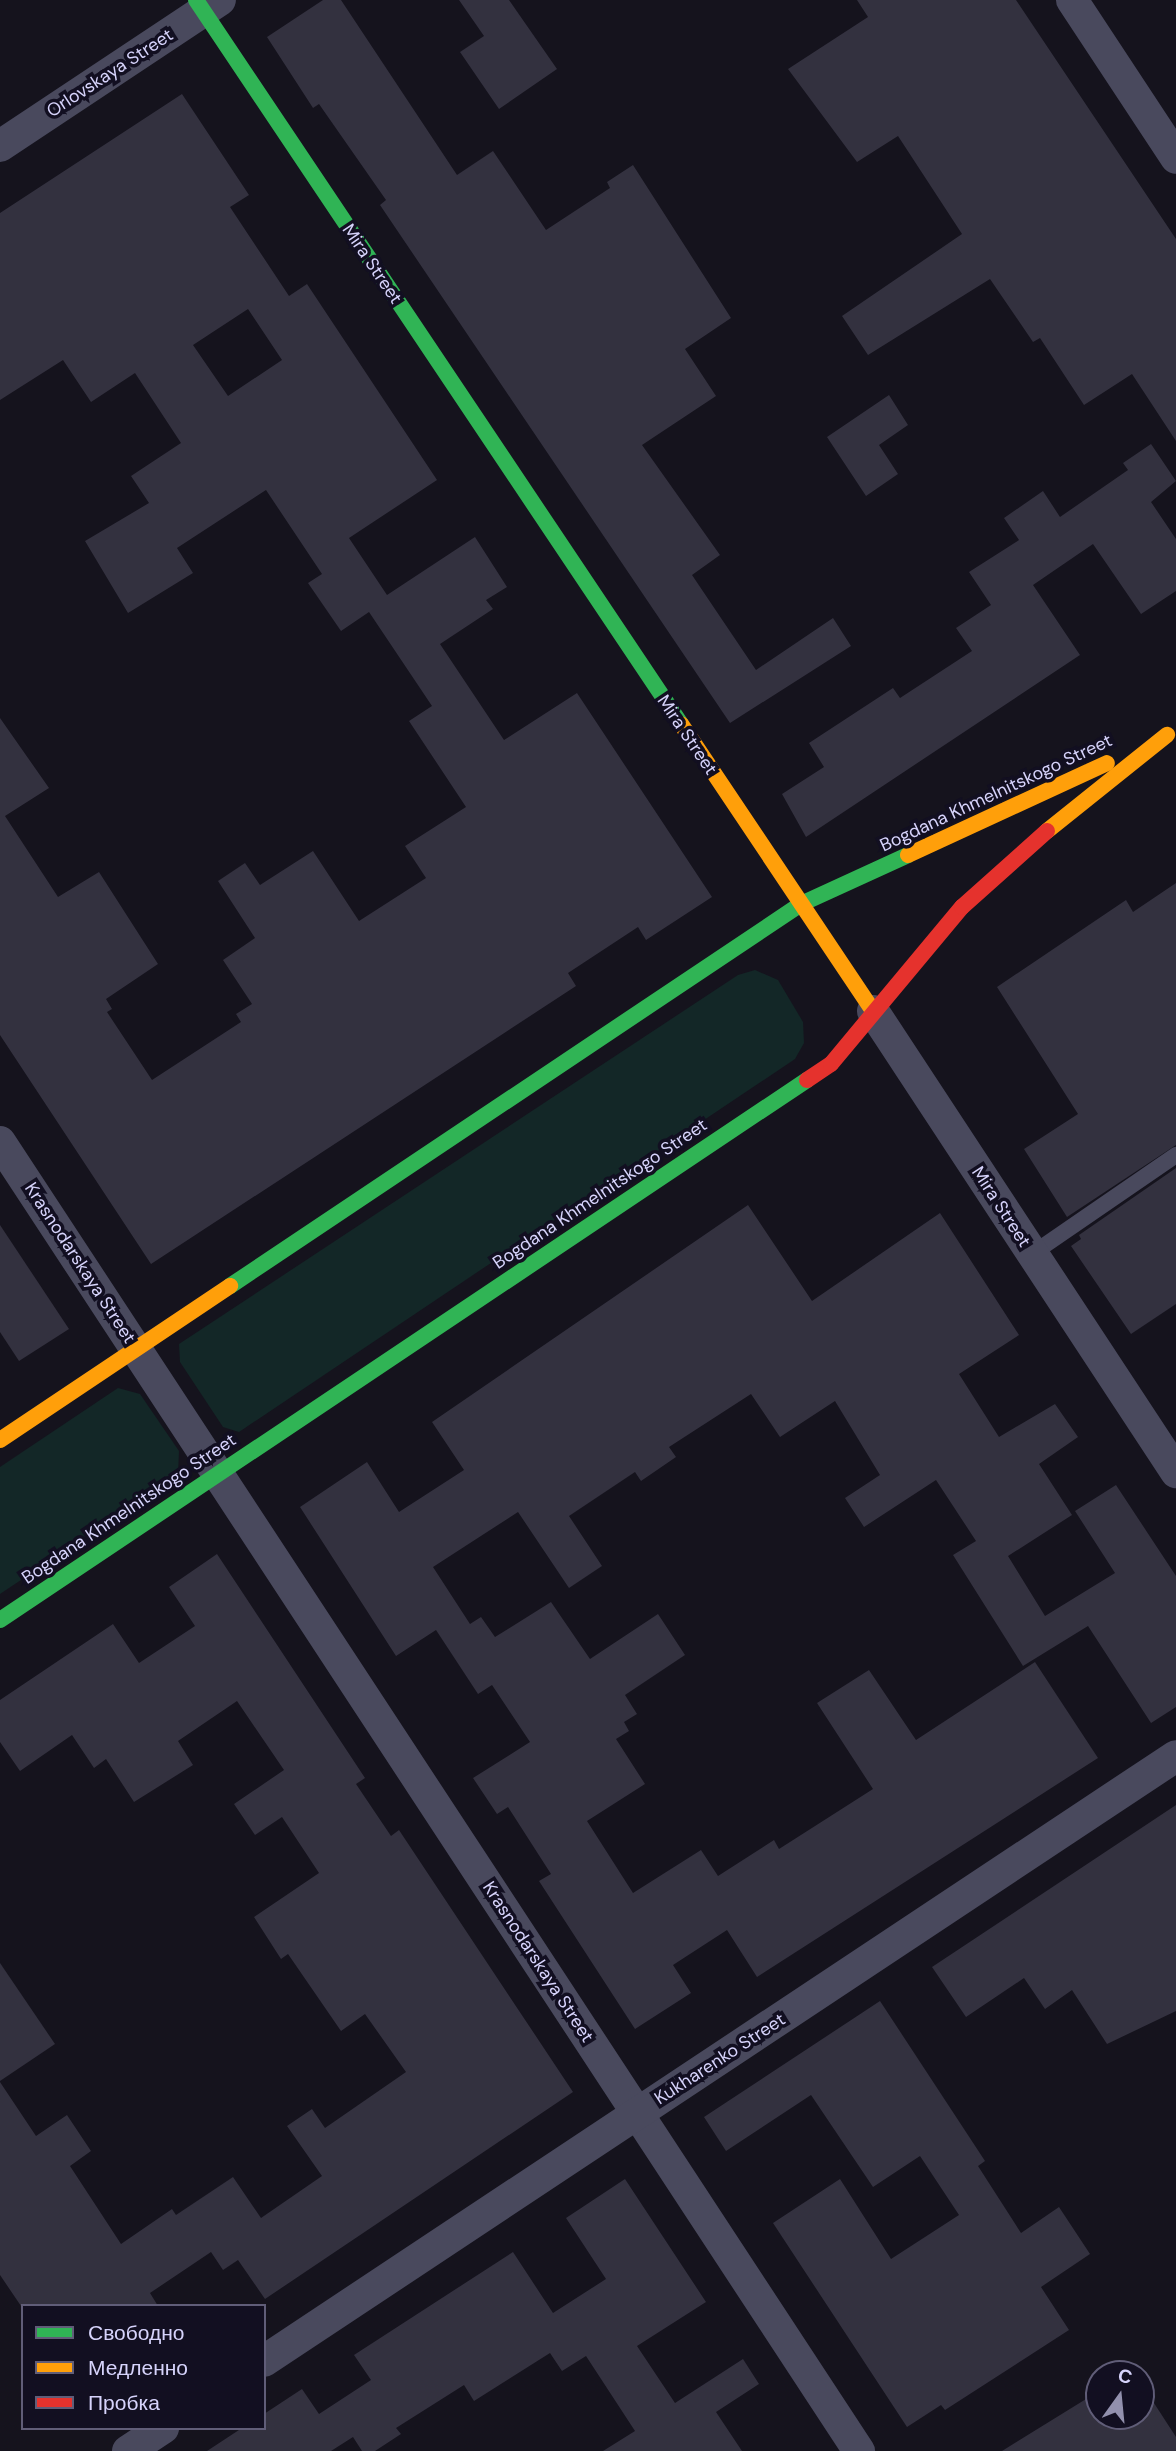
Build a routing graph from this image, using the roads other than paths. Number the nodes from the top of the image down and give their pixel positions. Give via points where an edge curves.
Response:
1 (1072, 0) edge
2 (207, 4) edge
3 (0, 146) edge
4 (1176, 158) edge
5 (1171, 733) edge
6 (801, 904) junction
7 (873, 1011) junction
8 (0, 1142) edge
9 (1176, 1155) edge
10 (1032, 1254) junction
11 (136, 1349) junction
12 (0, 1440) edge
13 (216, 1472) junction
14 (1176, 1472) edge
15 (0, 1620) edge
16 (1176, 1756) edge
17 (637, 2113) junction
18 (266, 2360) edge
19 (160, 2430) edge
20 (128, 2451) edge
21 (859, 2451) edge

1 - 4 street
2 - 3 street, Orlovskaya Street
2 - 6 main road, Mira Street
5 - 6 main road, Bogdana Khmelnitskogo Street
5 - 7 main road, Bogdana Khmelnitskogo Street via 1015,857 962,907
6 - 7 main road, Mira Street
6 - 11 main road, Bogdana Khmelnitskogo Street
7 - 10 street, Mira Street
7 - 13 main road, Bogdana Khmelnitskogo Street via 831,1064
8 - 11 street, Krasnodarskaya Street
9 - 10 lane
10 - 14 street, Mira Street
11 - 12 main road, Bogdana Khmelnitskogo Street
11 - 13 street, Krasnodarskaya Street
13 - 15 main road, Bogdana Khmelnitskogo Street
13 - 17 street, Krasnodarskaya Street
16 - 17 street, Kukharenko Street
17 - 18 street, Kukharenko Street
17 - 21 street, Krasnodarskaya Street
19 - 20 street

